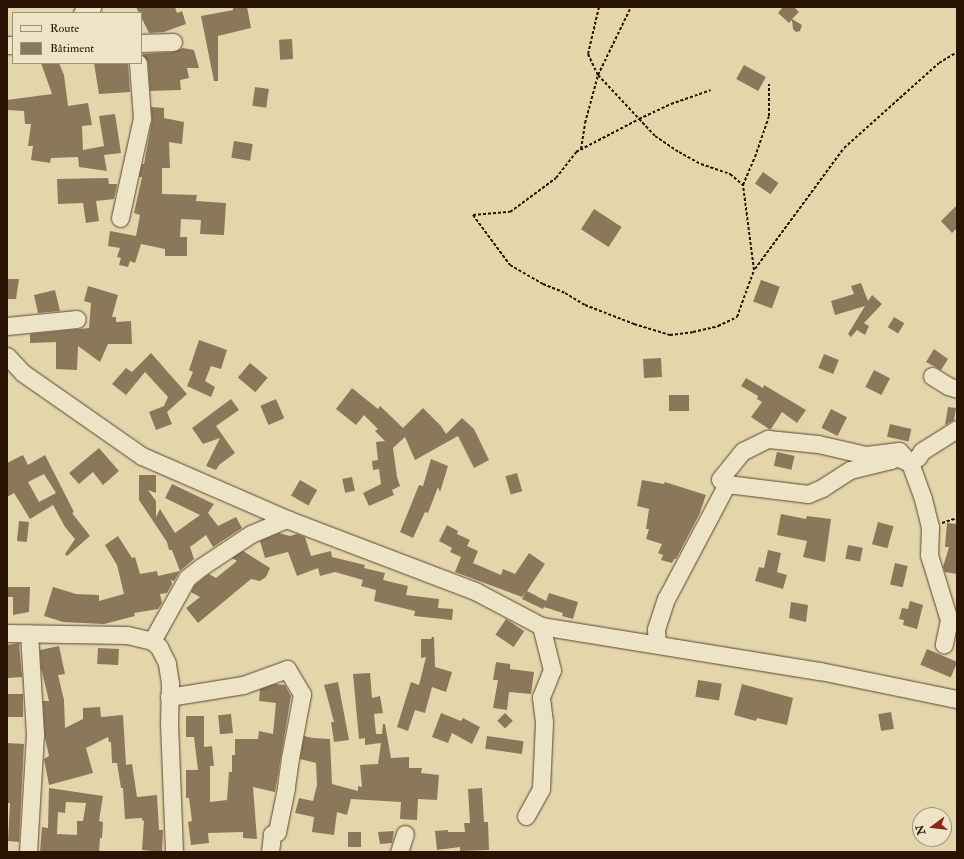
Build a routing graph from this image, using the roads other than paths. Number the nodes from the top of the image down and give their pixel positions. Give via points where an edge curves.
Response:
1 (142, 42) edge
2 (173, 42) dead end
3 (138, 64) edge
4 (120, 218) dead end
5 (77, 319) dead end
6 (7, 326) edge
7 (7, 356) edge
8 (932, 376) dead end
9 (957, 389) edge
10 (957, 429) edge
11 (910, 463) junction
12 (727, 484) junction
13 (289, 520) junction
14 (541, 626) junction
15 (7, 633) edge
16 (29, 633) junction
17 (152, 641) junction
18 (657, 644) junction
19 (944, 644) dead end
20 (169, 697) junction
21 (957, 699) edge
22 (526, 816) dead end
23 (405, 834) dead end
24 (28, 852) edge
25 (174, 852) edge
26 (270, 852) edge
27 (399, 852) edge

1 - 2 street
3 - 4 street via 142,118
5 - 6 street
7 - 13 street via 29,377 142,456
8 - 9 street
10 - 11 street via 922,451
11 - 12 street via 896,457 850,470 808,494
11 - 12 street via 899,451 866,455 818,444 768,439 743,451 720,479
11 - 19 street via 930,527 929,555 949,620
12 - 18 street via 666,599 656,629
13 - 14 street via 475,591
13 - 17 street via 251,534 187,578
14 - 18 street
14 - 22 street via 552,670 541,697 544,722 541,789
15 - 16 street
16 - 17 street via 127,635
16 - 24 street via 35,734
17 - 20 street via 159,647 167,663
18 - 21 street via 820,671
20 - 25 street
20 - 26 street via 243,685 287,669 302,694 286,788 277,832 272,834
23 - 27 street

